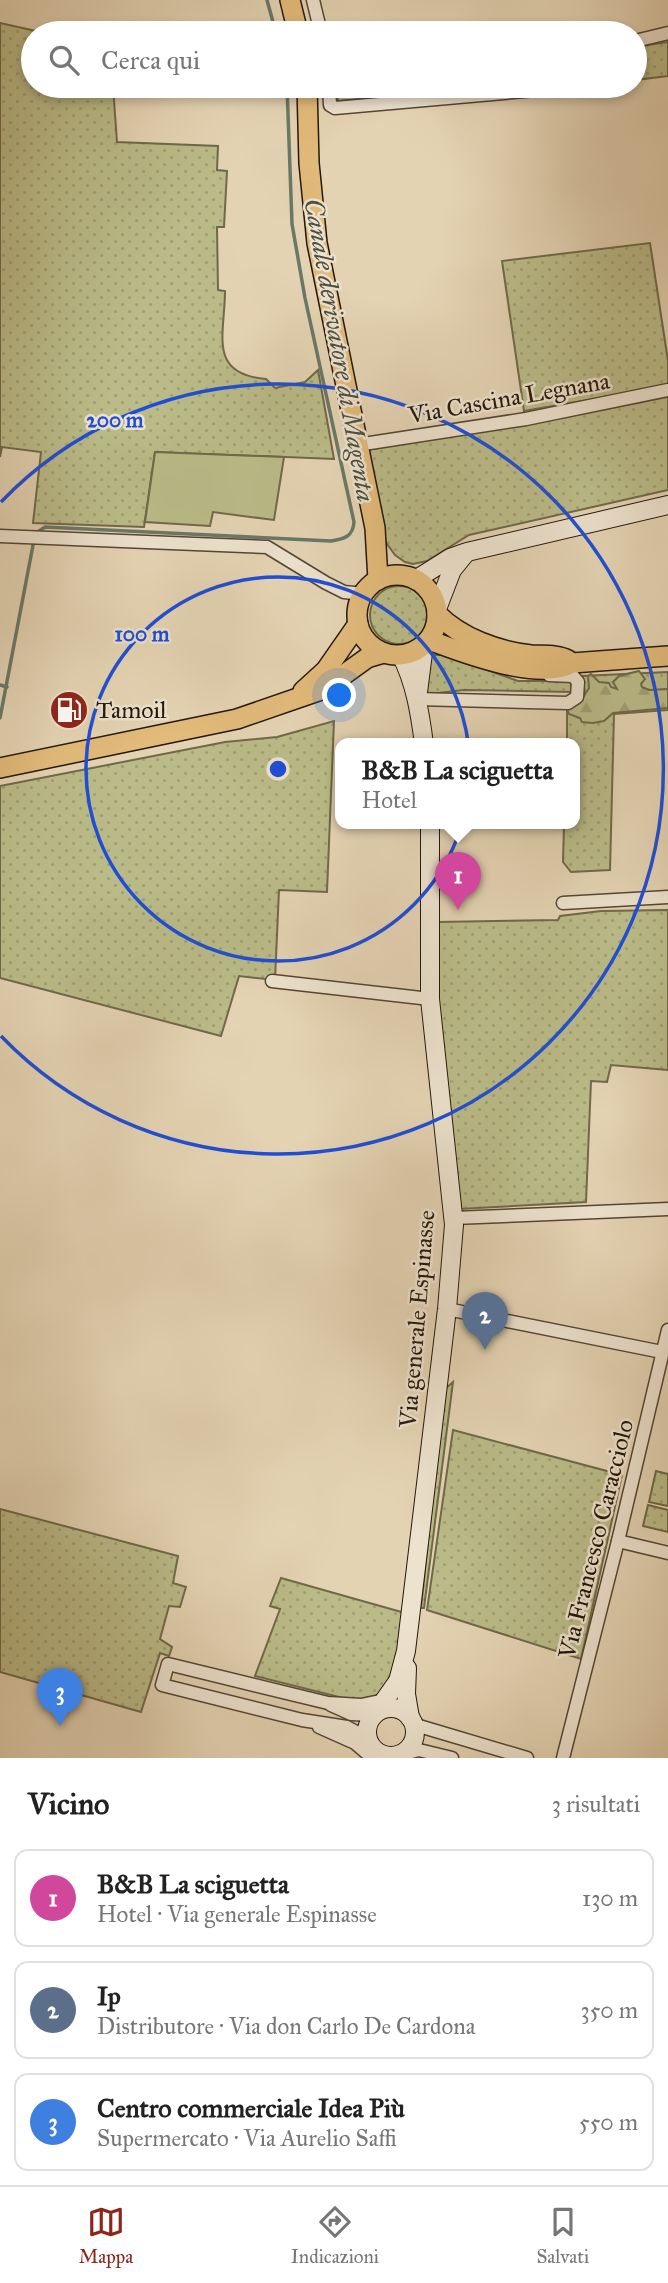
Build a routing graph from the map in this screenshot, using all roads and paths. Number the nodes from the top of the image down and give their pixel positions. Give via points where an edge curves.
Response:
1 (290, 0) edge
2 (313, 0) edge
3 (295, 21) edge
4 (318, 21) edge
5 (668, 33) edge
6 (647, 38) edge
7 (307, 98) edge
8 (330, 98) edge
9 (447, 98) edge
10 (668, 390) edge
11 (357, 445) junction
12 (668, 505) edge
13 (375, 528) junction
14 (0, 536) edge
15 (467, 552) junction
16 (413, 579) junction
17 (371, 587) junction
18 (437, 612) junction
19 (358, 624) junction
20 (426, 643) junction
21 (393, 654) junction
22 (477, 655) junction
23 (668, 656) edge
24 (572, 663) junction
25 (417, 699) junction
26 (292, 702) junction
27 (423, 738) edge
28 (0, 768) edge
29 (429, 829) edge
30 (668, 897) edge
31 (563, 903) dead end
32 (272, 981) dead end
33 (430, 999) junction
34 (668, 1209) edge
35 (454, 1218) junction
36 (447, 1309) junction
37 (668, 1330) edge
38 (662, 1352) junction
39 (618, 1541) junction
40 (668, 1553) edge
41 (406, 1651) junction
42 (241, 1682) junction
43 (385, 1700) junction
44 (236, 1703) junction
45 (328, 1703) junction
46 (374, 1715) junction
47 (410, 1718) junction
48 (369, 1751) edge
49 (500, 1754) edge
50 (398, 1756) edge
51 (452, 1758) edge
52 (527, 1758) edge
53 (563, 1758) edge

1 - 3 main road
2 - 4 street
5 - 6 street
7 - 11 main road via 317,243
8 - 9 street via 335,108
10 - 11 street, Via Cascina Legnana via 526,419
11 - 13 main road
12 - 15 street
13 - 16 main road via 389,557
13 - 17 main road
14 - 17 street via 267,547 344,592
15 - 16 street
15 - 18 street via 452,570
16 - 17 main road via 399,575
16 - 18 main road via 433,597
17 - 19 main road via 358,608
18 - 20 main road
18 - 24 main road via 459,633 485,643 562,657
19 - 21 main road via 373,647
19 - 26 main road via 326,670
20 - 21 main road via 413,652
20 - 22 main road
20 - 25 street
21 - 25 street via 409,670
21 - 26 main road via 368,657 324,689
22 - 24 main road via 535,669
22 - 25 street via 483,663 515,674 573,676 578,697 568,703
23 - 24 main road
25 - 27 street
26 - 28 main road via 237,719
29 - 33 street, Via generale Espinasse
30 - 31 street
32 - 33 street
33 - 35 street, Via generale Espinasse
34 - 35 street
35 - 36 street, Via generale Espinasse
36 - 38 street
36 - 41 street, Via generale Espinasse
37 - 38 street, Via Francesco Caracciolo
38 - 39 street, Via Francesco Caracciolo
39 - 40 street
39 - 53 street, Via Francesco Caracciolo
41 - 43 street, Via generale Espinasse via 398,1681
41 - 47 street, Via generale Espinasse
42 - 44 street
42 - 44 street via 168,1664 162,1685
42 - 45 street
43 - 45 street via 361,1705
43 - 46 street, Via generale Espinasse
44 - 48 street via 347,1727 360,1734
45 - 46 street via 342,1712
46 - 47 street via 397,1709
46 - 48 street, Via generale Espinasse via 367,1727
47 - 49 street via 419,1726
47 - 50 street, Via generale Espinasse via 414,1739
48 - 50 street
49 - 52 street
50 - 51 street via 419,1751

